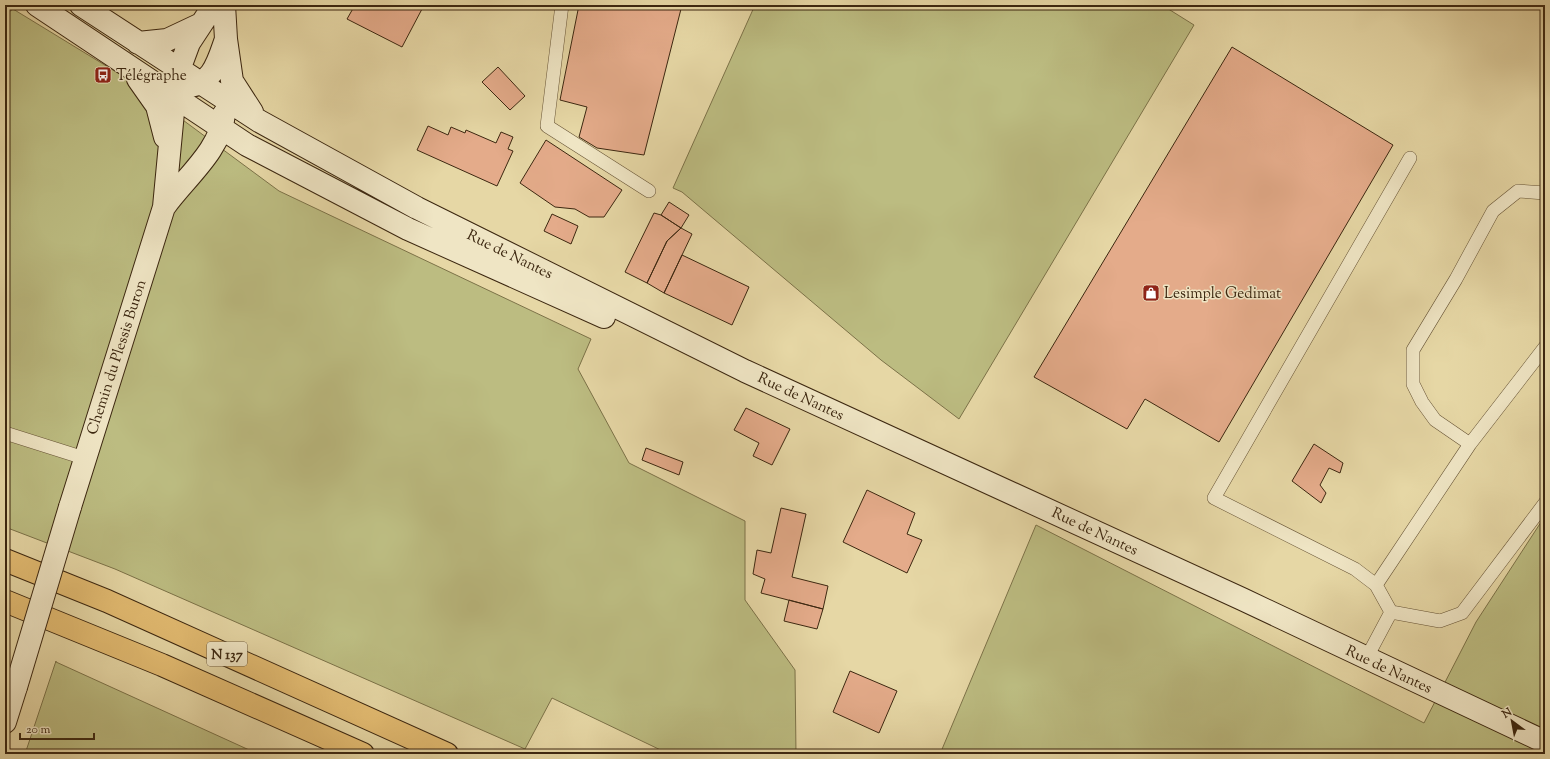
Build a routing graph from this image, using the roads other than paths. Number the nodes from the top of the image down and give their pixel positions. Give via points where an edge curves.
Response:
1 (38, 5) edge
2 (65, 5) edge
3 (81, 5) edge
4 (214, 5) edge
5 (224, 5) edge
6 (562, 5) edge
7 (201, 24) junction
8 (129, 37) junction
9 (226, 39) junction
10 (124, 63) junction
11 (176, 84) junction
12 (200, 84) junction
13 (224, 113) junction
14 (199, 114) junction
15 (260, 121) junction
16 (247, 145) junction
17 (1410, 158) dead end
18 (168, 160) junction
19 (190, 174) junction
20 (371, 184) junction
21 (649, 191) dead end
22 (1545, 193) edge
23 (164, 207) junction
24 (1545, 347) edge
25 (745, 371) junction
26 (5, 433) edge
27 (1470, 444) junction
28 (84, 458) junction
29 (1545, 503) edge
30 (5, 560) edge
31 (1376, 585) junction
32 (5, 601) edge
33 (1391, 612) junction
34 (1366, 659) junction
35 (5, 722) edge
36 (1545, 742) edge
37 (363, 754) edge
38 (447, 754) edge

1 - 10 main road
1 - 11 main road via 112,42
2 - 8 main road
3 - 8 main road, Rue de Nantes
4 - 7 main road, Chemin du Plessis Buron
5 - 9 main road
6 - 21 lane via 547,126
7 - 8 main road via 167,40
7 - 11 main road, Chemin du Plessis Buron via 190,43
8 - 11 main road, Rue de Nantes
9 - 12 main road via 212,72
9 - 13 main road
9 - 15 main road via 232,82 246,106
10 - 11 main road
10 - 18 main road, Chemin du Plessis Buron via 157,106 165,131
11 - 12 main road, Rue de Nantes
11 - 14 main road
11 - 18 main road, Chemin du Plessis Buron
12 - 13 main road, Rue de Nantes
13 - 14 main road via 212,110
13 - 15 main road, Rue de Nantes
13 - 16 main road
13 - 19 main road, Chemin du Plessis Buron via 211,148
13 - 20 main road via 327,172
14 - 18 main road, Chemin du Plessis Buron via 185,127
15 - 20 main road, Rue de Nantes
16 - 19 main road, Chemin du Plessis Buron via 218,155
16 - 25 main road via 401,225 522,280 636,331
17 - 31 lane via 1214,498 1355,569
18 - 23 main road, Chemin du Plessis Buron
19 - 23 main road, Chemin du Plessis Buron
20 - 25 main road, Rue de Nantes
22 - 27 lane via 1518,191 1493,211 1413,350 1412,384 1422,402 1435,420
23 - 28 main road, Chemin du Plessis Buron
24 - 27 lane
25 - 34 main road, Rue de Nantes via 1242,599
26 - 28 lane
27 - 31 lane
28 - 35 main road, Chemin du Plessis Buron, bridge
29 - 33 lane via 1462,613 1440,621
30 - 38 highway, N 137 via 107,601
31 - 33 lane
32 - 37 highway, N 137 via 169,668
33 - 34 lane
34 - 36 main road, Rue de Nantes

